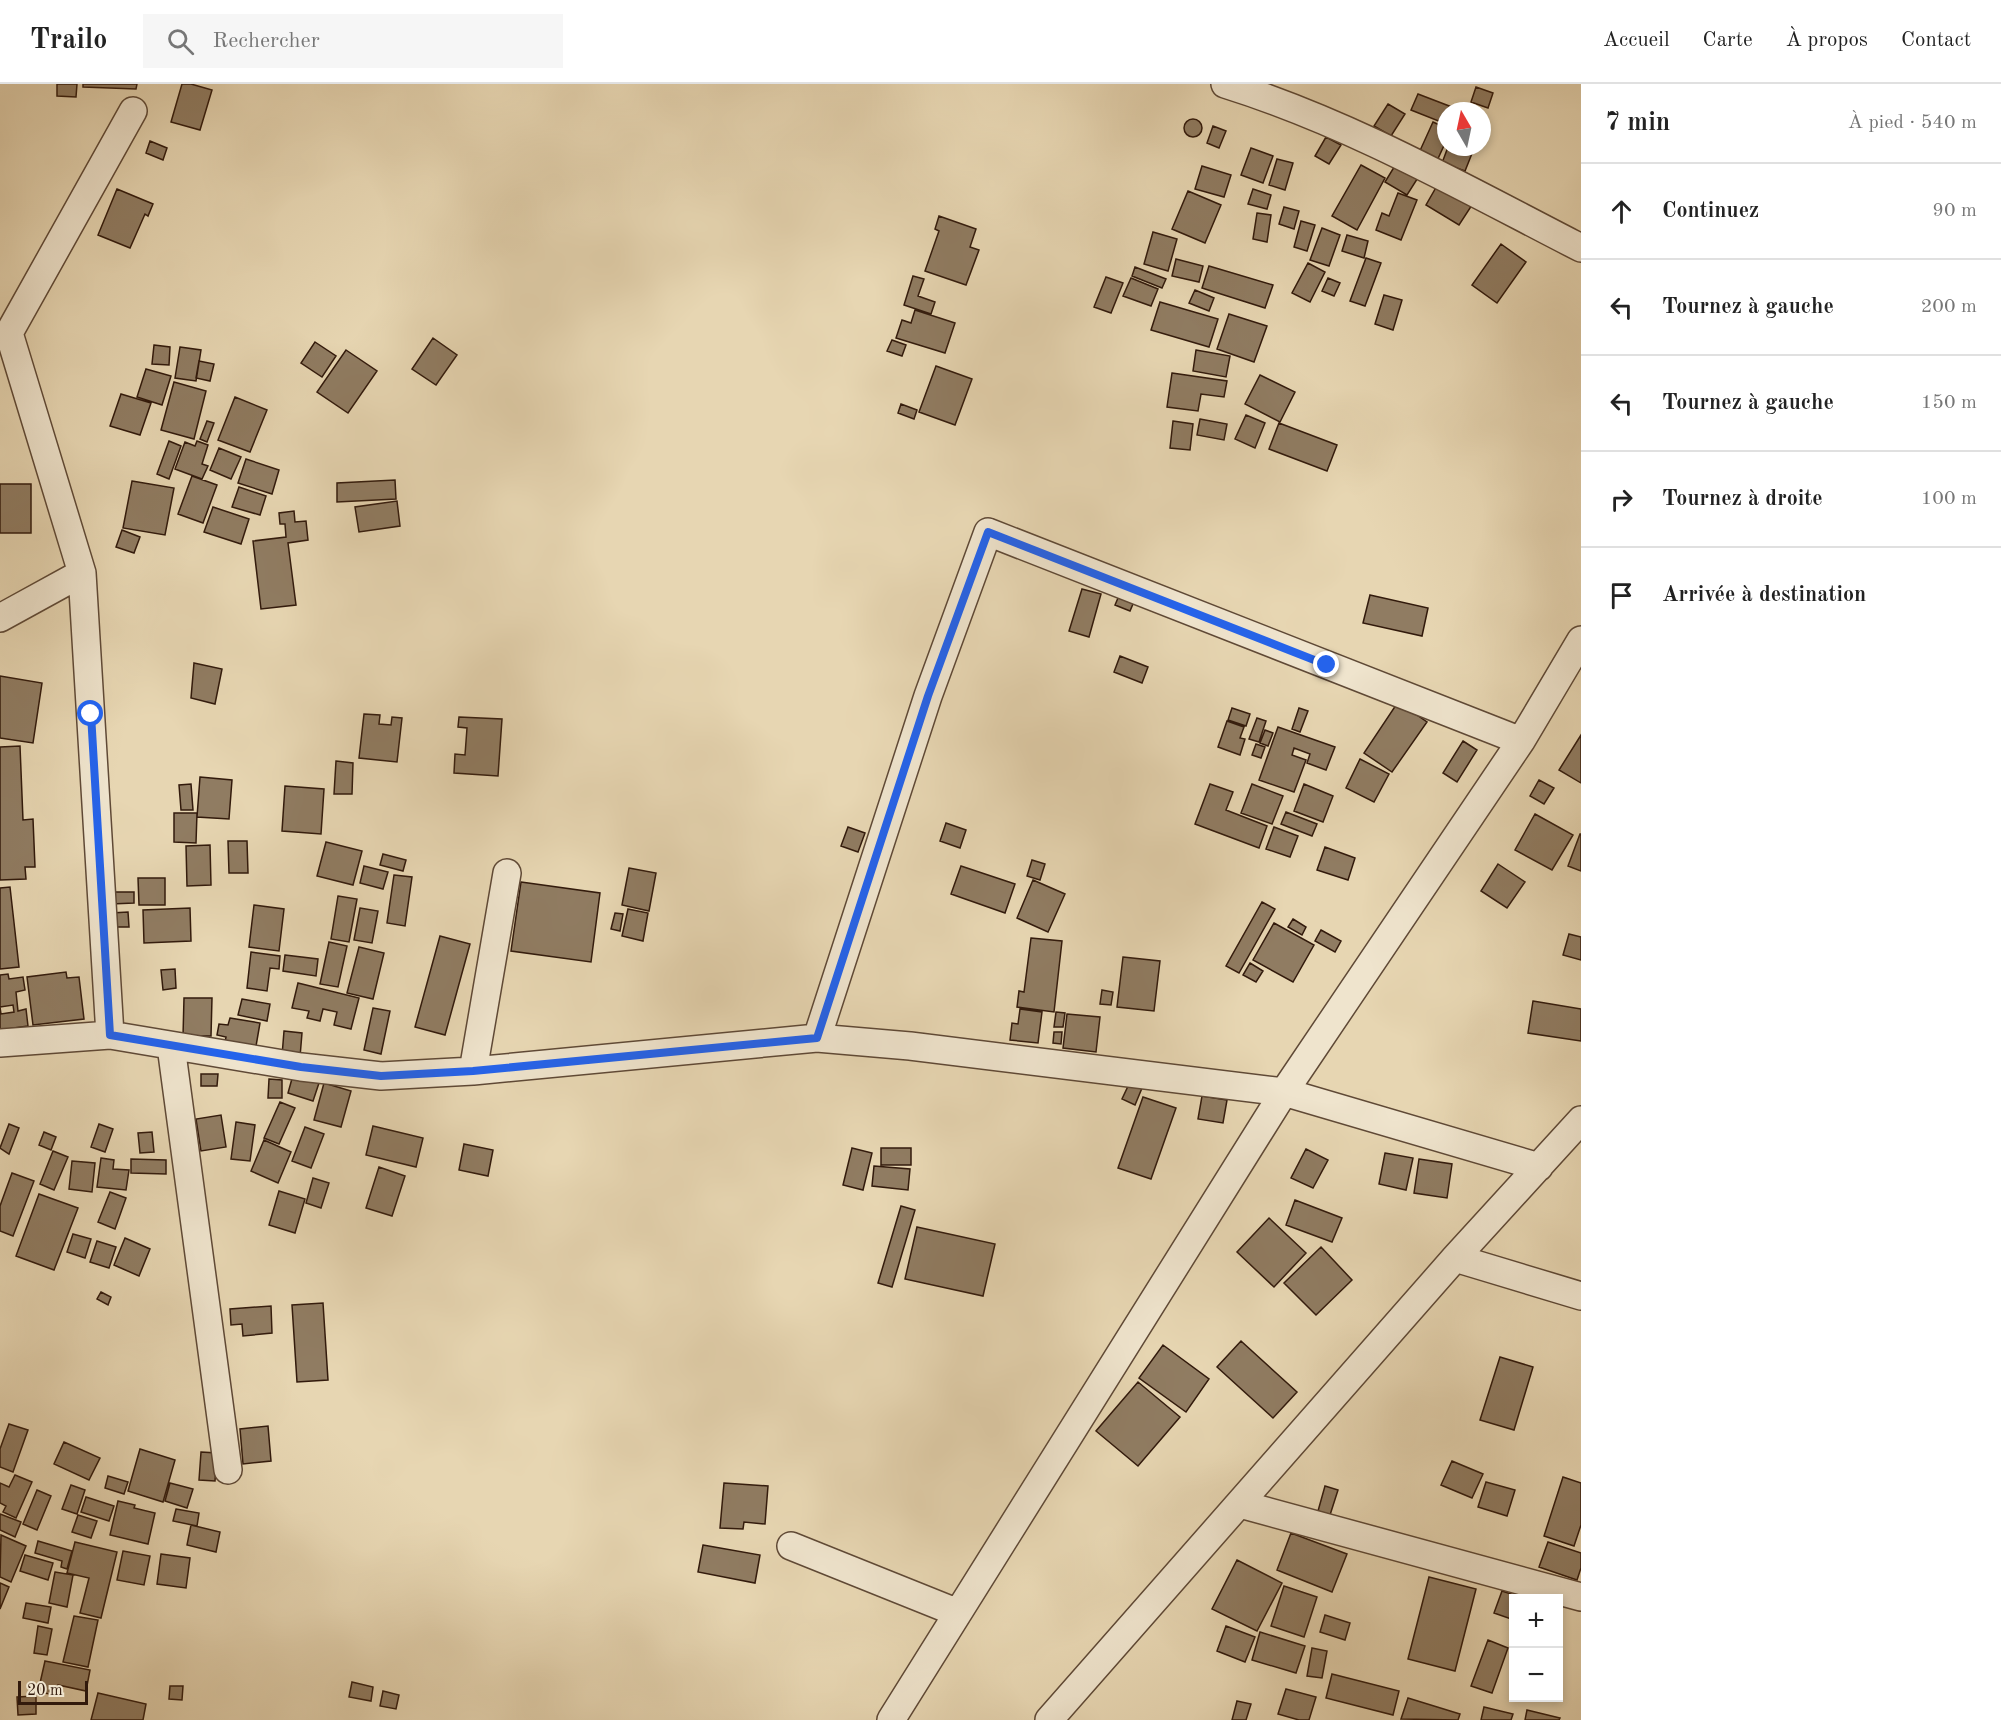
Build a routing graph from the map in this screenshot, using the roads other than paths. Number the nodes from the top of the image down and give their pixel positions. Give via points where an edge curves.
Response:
1 (1241, 86) edge
2 (133, 111) dead end
3 (1581, 248) edge
4 (4, 333) edge
5 (82, 573) junction
6 (0, 618) edge
7 (1581, 640) edge
8 (1521, 741) junction
9 (507, 873) dead end
10 (110, 1035) junction
11 (817, 1038) junction
12 (0, 1043) edge
13 (171, 1046) junction
14 (473, 1071) junction
15 (1284, 1092) junction
16 (1581, 1120) edge
17 (1539, 1167) junction
18 (1455, 1258) junction
19 (1581, 1296) edge
20 (228, 1470) dead end
21 (1239, 1504) junction
22 (791, 1546) dead end
23 (1581, 1598) edge
24 (958, 1612) junction
25 (891, 1720) edge
26 (1049, 1720) edge

1 - 3 street via 1391,149
2 - 4 street
4 - 5 street
5 - 6 street
5 - 10 street
7 - 8 street
8 - 11 street via 988,532 928,696
8 - 15 street
9 - 14 street
10 - 12 street
10 - 13 street
11 - 14 street
11 - 15 street
13 - 14 street via 381,1076
13 - 20 street
15 - 17 street
15 - 24 street
16 - 17 street
17 - 18 street
18 - 19 street
18 - 21 street
21 - 23 street
21 - 26 street
22 - 24 street
24 - 25 street

